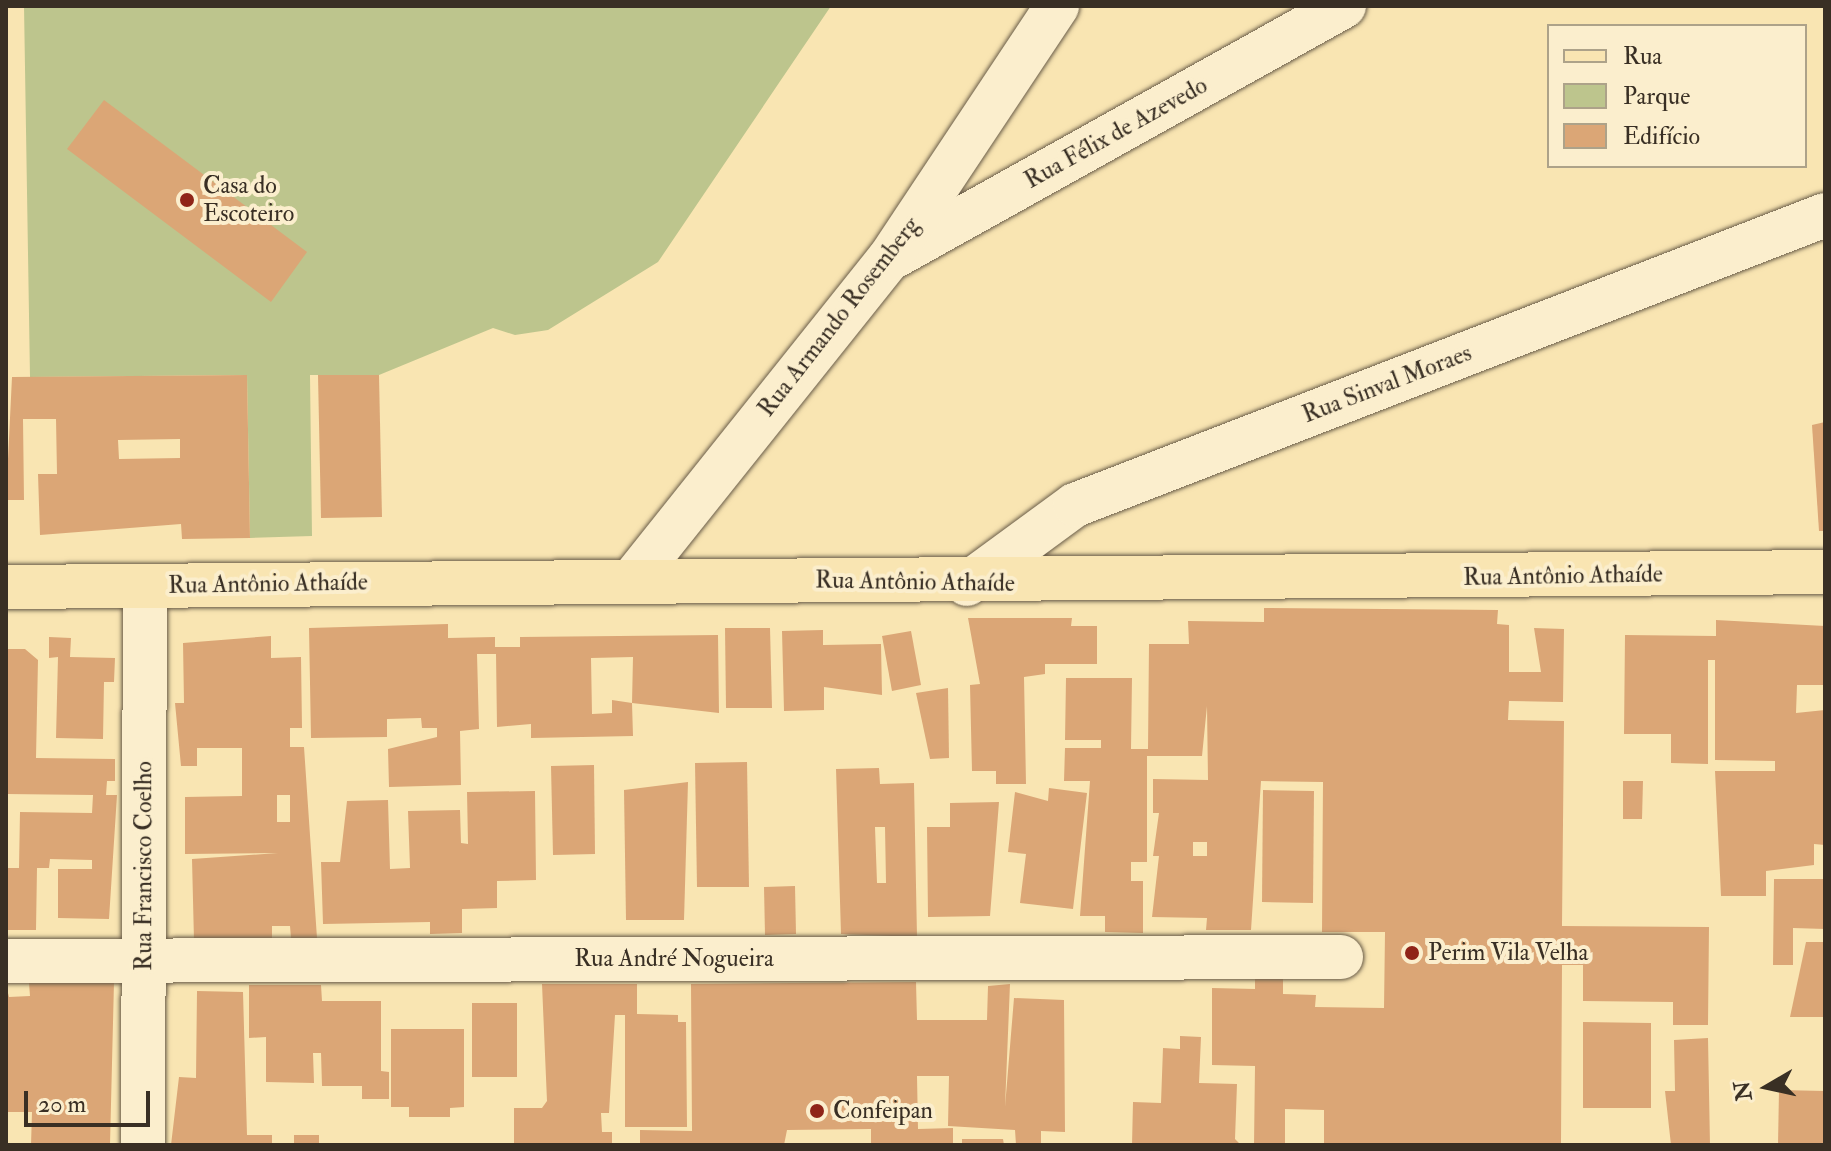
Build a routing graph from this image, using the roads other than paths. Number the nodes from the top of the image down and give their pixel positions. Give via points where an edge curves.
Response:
1 (1057, 6) edge
2 (1344, 6) edge
3 (1825, 215) edge
4 (889, 259) junction
5 (1825, 572) edge
6 (634, 578) junction
7 (967, 584) junction
8 (145, 586) junction
9 (6, 587) edge
10 (1341, 957) dead end
11 (6, 961) edge
12 (144, 961) junction
13 (143, 1145) edge

1 - 4 street, Rua Armando Rosemberg
2 - 4 street, Rua Félix de Azevedo
3 - 7 street, Rua Sinval Moraes via 1075,505
4 - 6 street, Rua Armando Rosemberg
5 - 7 main road, Rua Antônio Athaíde
6 - 7 main road, Rua Antônio Athaíde
6 - 8 main road, Rua Antônio Athaíde
8 - 9 main road, Rua Antônio Athaíde
8 - 12 street, Rua Francisco Coelho
10 - 12 street, Rua André Nogueira
11 - 12 street, Rua André Nogueira
12 - 13 street, Rua Francisco Coelho

